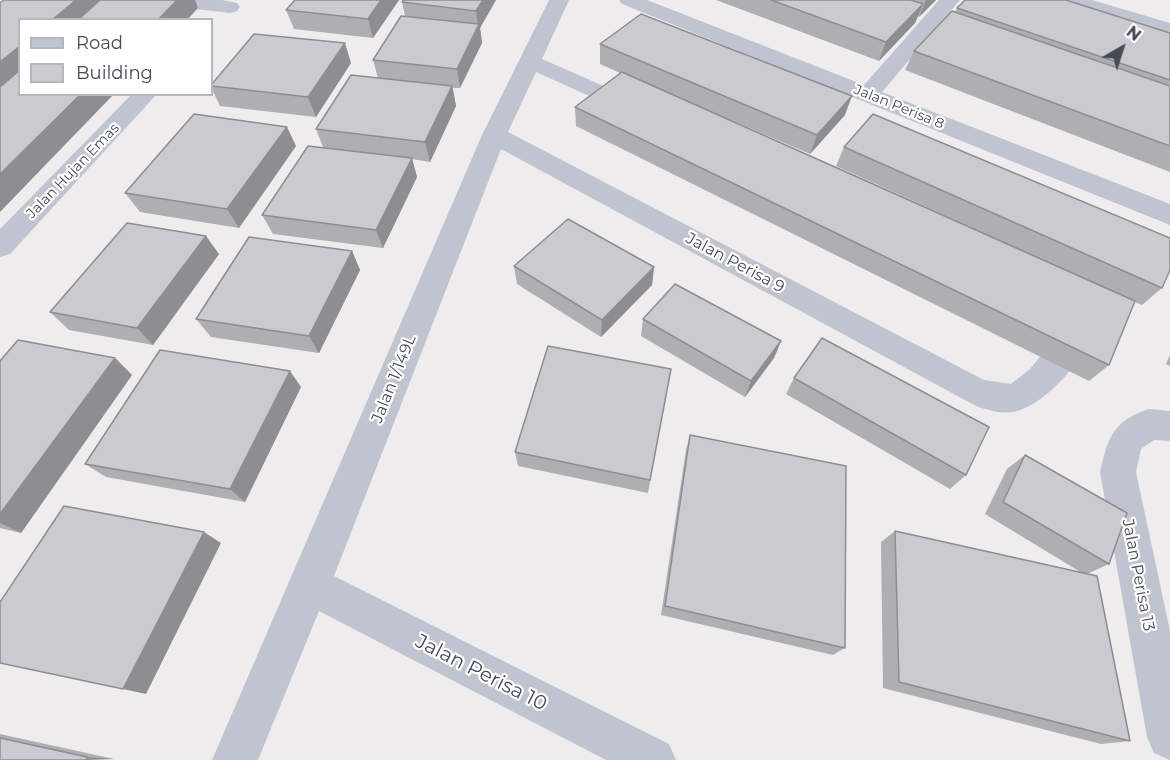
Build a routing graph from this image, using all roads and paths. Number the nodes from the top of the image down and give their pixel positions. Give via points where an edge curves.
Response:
1 (170, 0) edge
2 (559, 0) edge
3 (629, 0) edge
4 (950, 0) edge
5 (1072, 0) edge
6 (234, 3) edge
7 (213, 25) edge
8 (1170, 30) edge
9 (531, 62) junction
10 (867, 95) junction
11 (144, 96) edge
12 (659, 118) edge
13 (494, 135) junction
14 (1170, 215) edge
15 (0, 247) edge
16 (1046, 304) edge
17 (1159, 425) edge
18 (310, 585) junction
19 (1170, 737) edge
20 (235, 760) edge
21 (653, 760) edge

1 - 6 street
2 - 9 street, Jalan 1/149L
3 - 10 street, Jalan Perisa 8
4 - 10 street
5 - 8 street
6 - 7 street
9 - 12 street
9 - 13 street, Jalan 1/149L
10 - 14 street, Jalan Perisa 8
11 - 15 street, Jalan Hujan Emas
13 - 16 street, Jalan Perisa 9 via 976,392 1008,398 1022,395 1065,350 1070,338 1065,323
13 - 18 street, Jalan 1/149L
17 - 19 street, Jalan Perisa 13 via 1125,441 1118,472
18 - 20 street, Jalan 1/149L
18 - 21 street, Jalan Perisa 10

